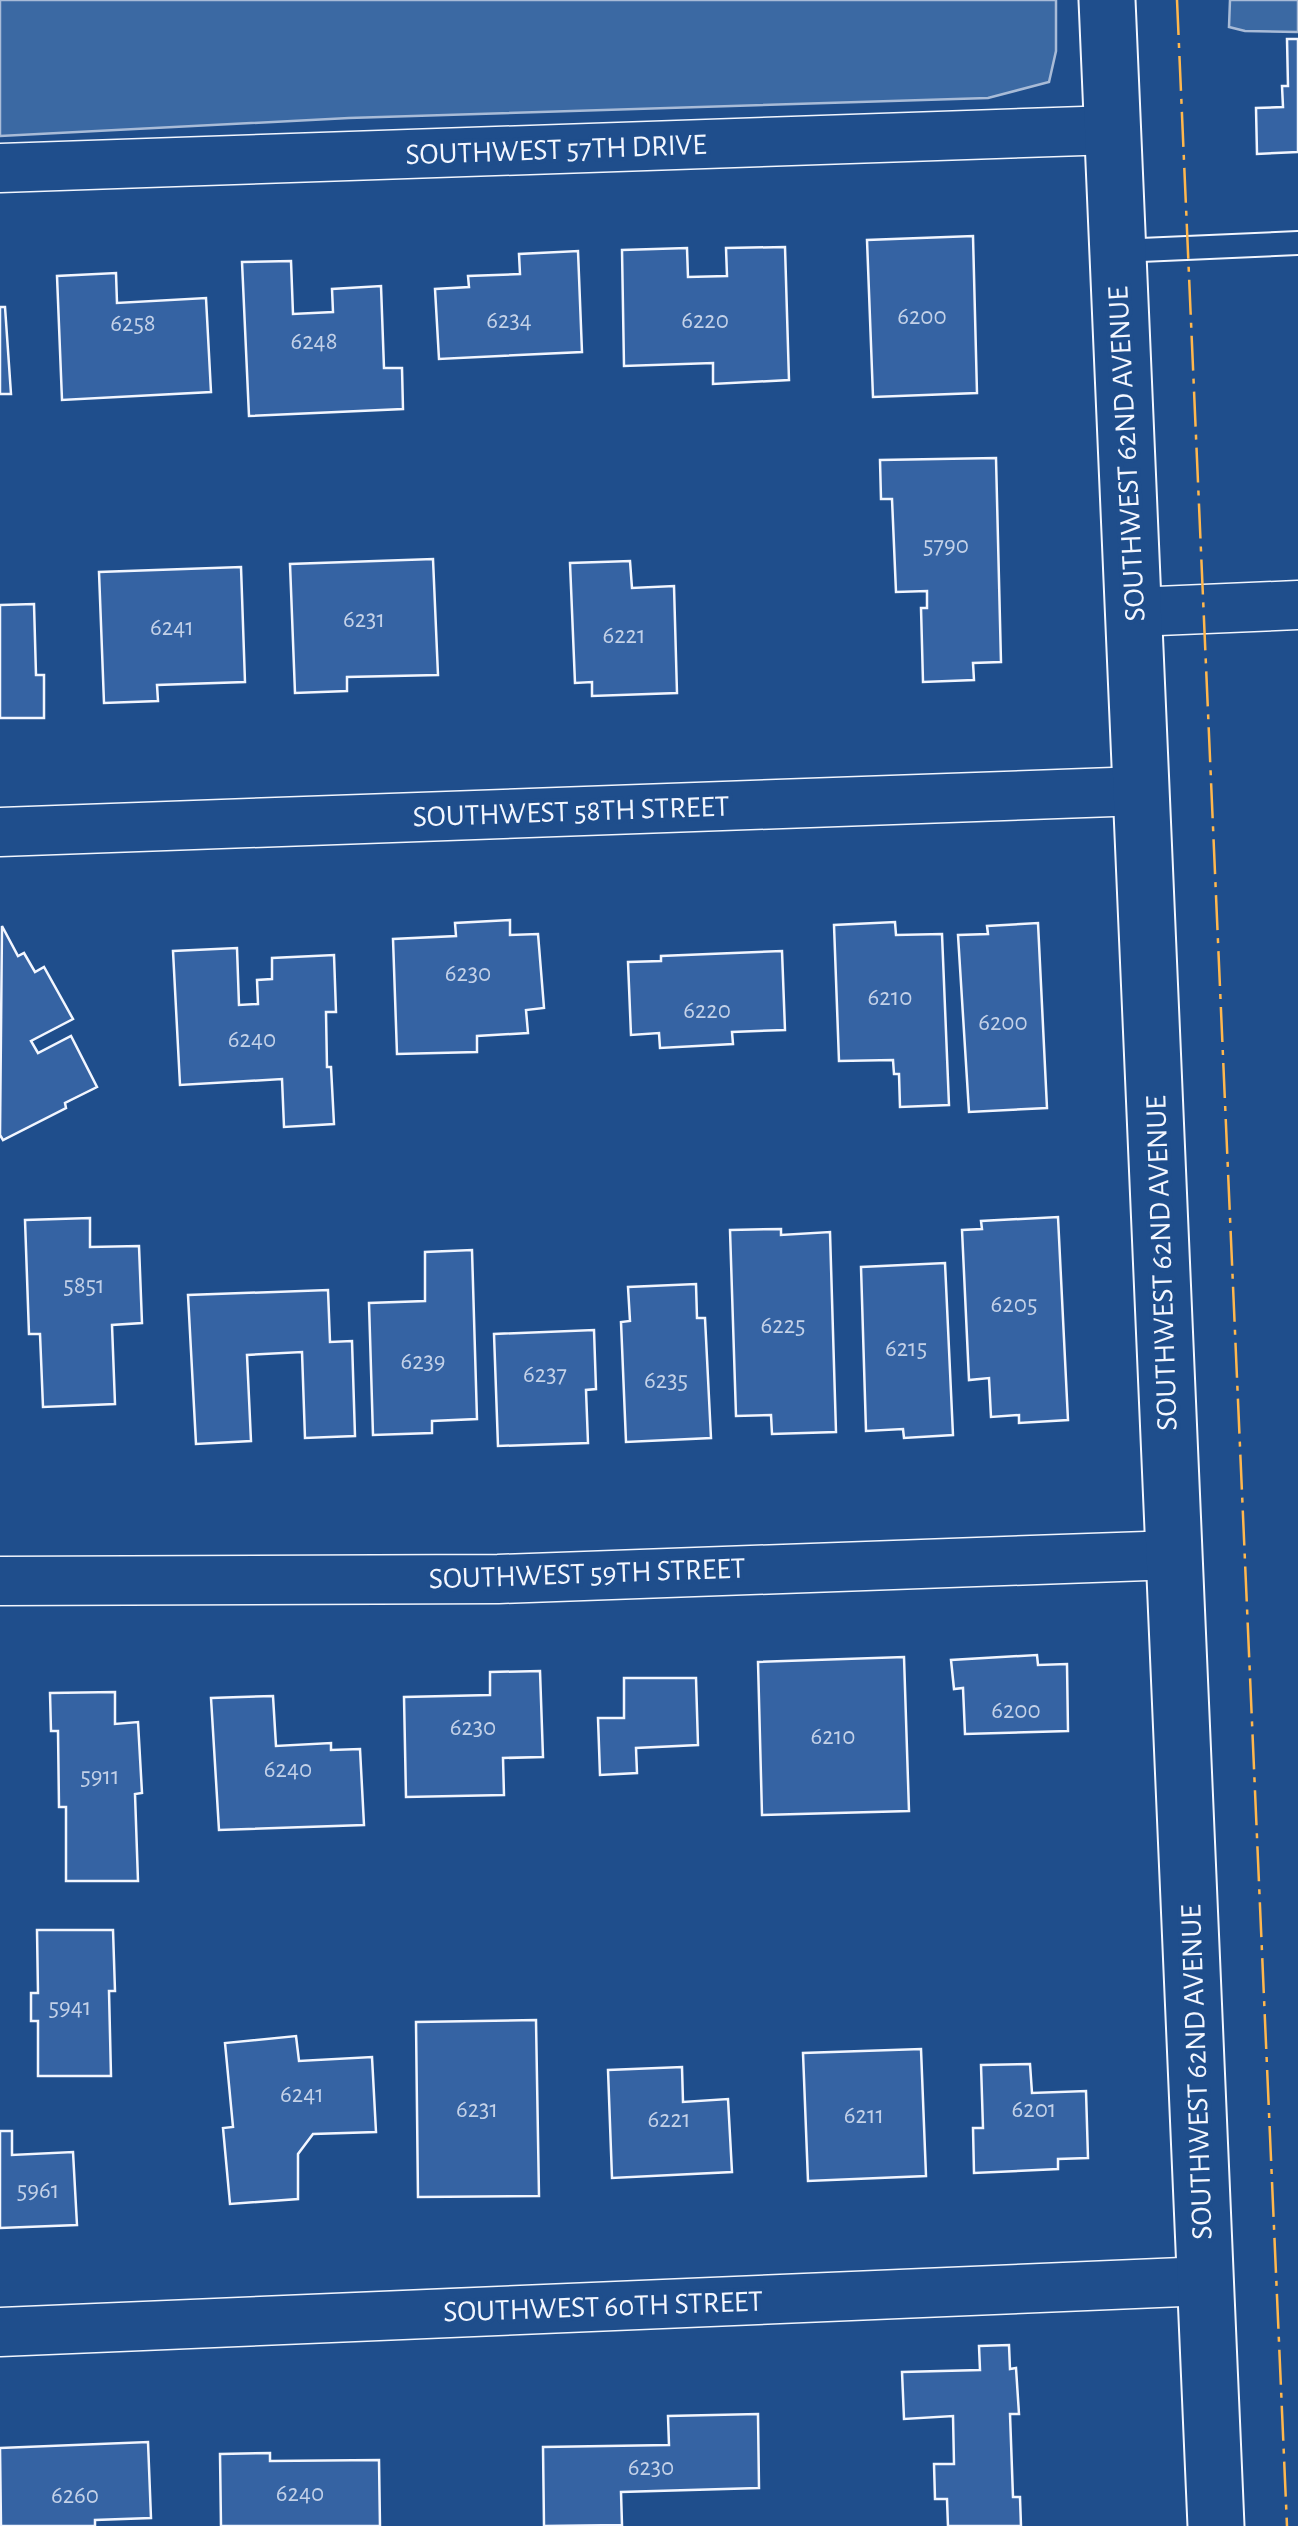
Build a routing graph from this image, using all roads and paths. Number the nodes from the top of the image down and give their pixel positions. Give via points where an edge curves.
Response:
1 (1107, 0) edge
2 (1113, 130) junction
3 (0, 168) edge
4 (1298, 243) edge
5 (1118, 251) junction
6 (1298, 605) edge
7 (1134, 612) junction
8 (1142, 791) junction
9 (0, 832) edge
10 (1175, 1555) junction
11 (0, 1581) edge
12 (1206, 2282) junction
13 (0, 2332) edge
14 (1216, 2526) edge

1 - 2 street, SOUTHWEST 62ND AVENUE
2 - 3 street, SOUTHWEST 57TH DRIVE
2 - 5 street, SOUTHWEST 62ND AVENUE
4 - 5 lane
5 - 7 street, SOUTHWEST 62ND AVENUE
6 - 7 street
7 - 8 street, SOUTHWEST 62ND AVENUE
8 - 9 street, SOUTHWEST 58TH STREET
8 - 10 street, SOUTHWEST 62ND AVENUE
10 - 11 street, SOUTHWEST 59TH STREET via 498,1579
10 - 12 street, SOUTHWEST 62ND AVENUE
12 - 13 street, SOUTHWEST 60TH STREET
12 - 14 street, SOUTHWEST 62ND AVENUE

